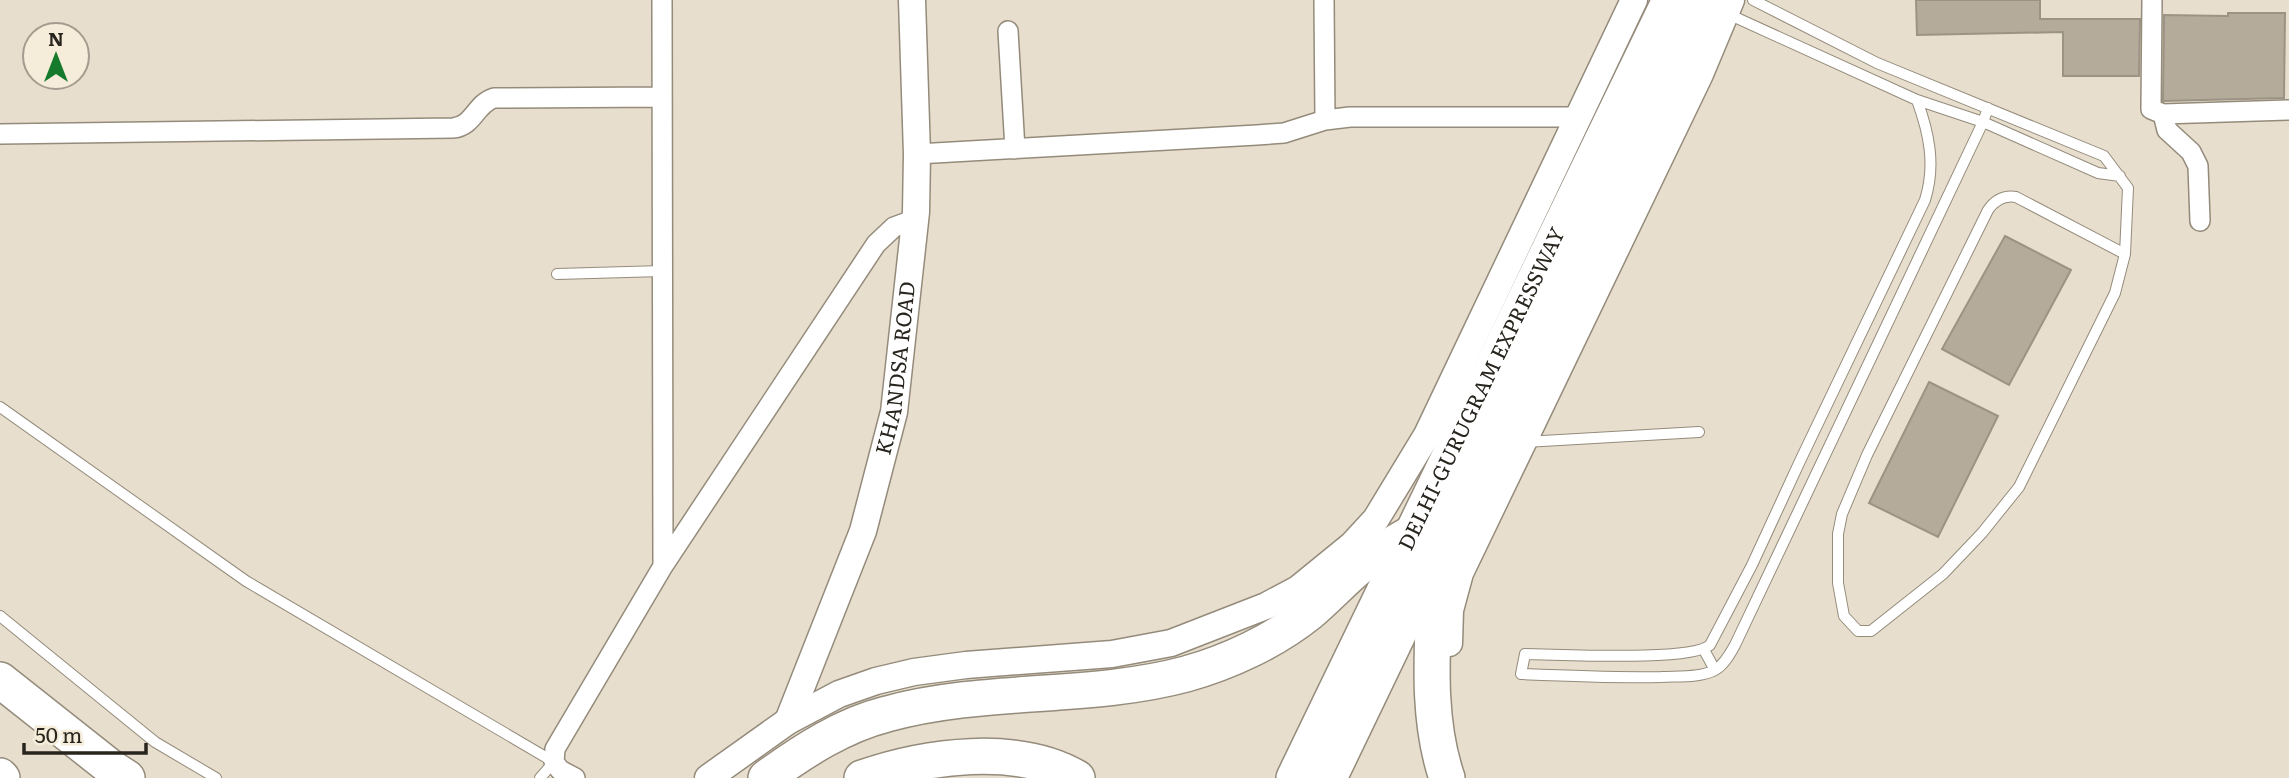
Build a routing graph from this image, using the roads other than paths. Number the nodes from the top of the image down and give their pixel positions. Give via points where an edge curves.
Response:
1 (662, 0) edge
2 (912, 0) edge
3 (1324, 0) edge
4 (1634, 0) edge
5 (1670, 0) edge
6 (1753, 0) edge
7 (2152, 0) edge
8 (1720, 4) edge
9 (1008, 31) dead end
10 (662, 97) junction
11 (1917, 100) junction
12 (1988, 108) junction
13 (2289, 110) edge
14 (2163, 114) junction
15 (1578, 117) junction
16 (1325, 120) junction
17 (1983, 122) junction
18 (0, 134) edge
19 (1015, 149) junction
20 (918, 154) junction
21 (2120, 176) junction
22 (916, 219) junction
23 (2200, 221) dead end
24 (2125, 254) junction
25 (662, 271) junction
26 (557, 274) dead end
27 (0, 407) edge
28 (1699, 432) dead end
29 (1524, 442) junction
30 (1424, 544) junction
31 (663, 566) junction
32 (0, 616) edge
33 (1704, 650) junction
34 (1715, 670) junction
35 (0, 680) edge
36 (788, 721) junction
37 (1437, 740) junction
38 (554, 762) junction
39 (127, 778) edge
40 (216, 778) edge
41 (540, 778) edge
42 (575, 778) edge
43 (708, 778) edge
44 (766, 778) edge
45 (862, 778) edge
46 (1077, 778) edge
47 (1294, 778) edge
48 (1329, 778) edge
49 (1447, 778) edge

1 - 10 street
2 - 20 main road, KHANDSA ROAD
3 - 16 street
4 - 15 main road
5 - 30 highway, DELHI-GURUGRAM EXPRESSWAY
6 - 12 lane via 1877,63
7 - 14 street via 2150,105
8 - 11 lane
8 - 29 main road via 1700,74
8 - 30 highway, DELHI-GURUGRAM EXPRESSWAY
9 - 19 street
10 - 18 street via 499,97 484,102 467,124 453,128
10 - 25 street
11 - 17 lane
11 - 33 lane via 1931,160 1925,200 1752,565
12 - 17 lane
12 - 21 lane via 2104,156
13 - 14 street
14 - 23 street via 2167,130 2191,152 2198,166
15 - 16 street
15 - 36 main road via 1427,435 1376,519 1298,589 1171,643 1112,654 914,672 839,694
16 - 19 street via 1284,133
17 - 21 lane via 2098,173
17 - 34 lane via 1734,645
19 - 20 street
20 - 22 main road, KHANDSA ROAD
21 - 24 lane via 2129,192
22 - 31 street via 894,227 876,244
22 - 36 main road, KHANDSA ROAD via 894,412 863,531
24 - 24 lane via 2115,293 2019,486 1943,573 1871,631 1858,631 1844,616 1838,583 1842,514 1988,210 2001,198 2016,197
25 - 26 lane
25 - 31 street
27 - 38 lane via 246,581
28 - 29 lane
29 - 37 main road via 1455,584 1449,622 1448,709
30 - 37 highway
30 - 44 highway via 1366,561 1298,620 1224,661 1149,681 932,704 885,714 842,731
30 - 47 highway, DELHI-GURUGRAM EXPRESSWAY
30 - 48 highway, DELHI-GURUGRAM EXPRESSWAY
31 - 38 street via 555,749
32 - 40 lane via 155,742
33 - 34 lane
33 - 34 lane via 1616,656 1525,654 1521,674 1611,678
35 - 39 highway
36 - 43 main road
37 - 49 highway
38 - 41 lane
38 - 42 street
45 - 46 highway via 903,766 980,756 1030,761

